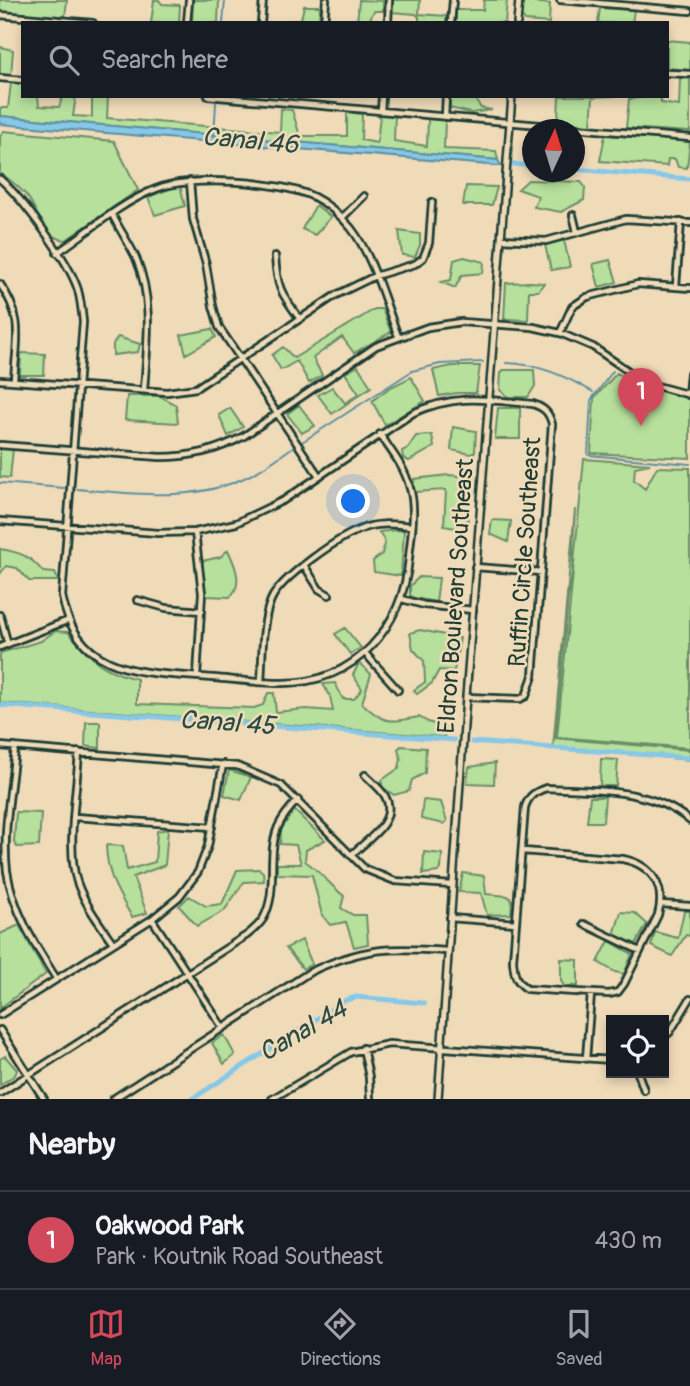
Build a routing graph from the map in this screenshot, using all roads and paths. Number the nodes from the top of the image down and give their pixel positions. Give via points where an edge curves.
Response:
1 (189, 0) edge
2 (263, 0) edge
3 (326, 0) edge
4 (389, 0) edge
5 (453, 0) edge
6 (519, 0) edge
7 (559, 0) edge
8 (585, 1) edge
9 (690, 11) edge
10 (0, 15) edge
11 (70, 21) edge
12 (187, 21) edge
13 (261, 21) edge
14 (324, 21) edge
15 (388, 21) edge
16 (451, 21) edge
17 (517, 21) edge
18 (669, 73) edge
19 (690, 75) edge
20 (0, 78) edge
21 (21, 80) edge
22 (255, 98) edge
23 (319, 98) edge
24 (382, 98) edge
25 (446, 98) edge
26 (512, 98) edge
27 (318, 105) junction
28 (381, 111) junction
29 (445, 117) junction
30 (510, 122) junction
31 (690, 138) edge
32 (0, 179) edge
33 (190, 181) junction
34 (363, 196) dead end
35 (432, 202) dead end
36 (111, 214) junction
37 (573, 215) dead end
38 (342, 218) junction
39 (681, 222) junction
40 (690, 223) edge
41 (577, 232) junction
42 (501, 239) junction
43 (57, 253) junction
44 (275, 256) dead end
45 (375, 276) junction
46 (0, 284) edge
47 (676, 286) junction
48 (690, 288) edge
49 (300, 319) junction
50 (494, 324) junction
51 (560, 333) junction
52 (398, 336) junction
53 (240, 360) junction
54 (690, 373) edge
55 (0, 380) edge
56 (13, 381) junction
57 (78, 385) junction
58 (144, 390) junction
59 (689, 395) edge
60 (488, 400) junction
61 (277, 413) junction
62 (380, 434) junction
63 (0, 445) edge
64 (73, 450) junction
65 (319, 476) junction
66 (0, 521) edge
67 (68, 526) junction
68 (412, 526) junction
69 (195, 532) junction
70 (304, 565) junction
71 (475, 567) junction
72 (541, 572) junction
73 (329, 595) dead end
74 (402, 599) junction
75 (136, 600) dead end
76 (473, 610) junction
77 (202, 611) junction
78 (0, 615) edge
79 (69, 620) junction
80 (8, 645) junction
81 (0, 647) edge
82 (365, 653) junction
83 (197, 676) junction
84 (261, 681) junction
85 (398, 690) dead end
86 (466, 697) junction
87 (0, 746) edge
88 (15, 747) junction
89 (79, 752) junction
90 (223, 764) junction
91 (365, 775) dead end
92 (298, 800) junction
93 (75, 817) junction
94 (690, 821) edge
95 (212, 827) junction
96 (523, 851) junction
97 (351, 855) junction
98 (452, 885) junction
99 (661, 904) junction
100 (690, 906) edge
101 (450, 918) junction
102 (152, 919) junction
103 (516, 923) junction
104 (584, 924) dead end
105 (113, 943) junction
106 (447, 951) junction
107 (640, 951) junction
108 (188, 974) junction
109 (56, 978) junction
110 (591, 994) junction
111 (690, 999) edge
112 (0, 1015) edge
113 (223, 1028) junction
114 (0, 1030) edge
115 (669, 1033) edge
116 (363, 1048) junction
117 (440, 1048) junction
118 (586, 1059) junction
119 (606, 1060) edge
120 (28, 1075) junction
121 (640, 1078) edge
122 (644, 1090) dead end
123 (0, 1093) edge
124 (44, 1099) edge
125 (113, 1099) edge
126 (272, 1099) edge
127 (370, 1099) edge
128 (438, 1099) edge

1 - 12 street
2 - 13 street
3 - 14 street
4 - 15 street
5 - 16 street
6 - 17 street
7 - 8 street
8 - 9 street
10 - 11 street
18 - 19 street
20 - 21 street
22 - 27 street
23 - 27 street
24 - 28 street
25 - 29 street
26 - 30 street, Eldron Boulevard Southeast
27 - 28 street
28 - 29 street
29 - 30 street
30 - 31 street
30 - 42 street, Eldron Boulevard Southeast
32 - 43 street via 21,200
33 - 36 street via 158,188
33 - 38 street via 289,189 314,197
33 - 53 street via 193,219 215,318
34 - 38 street
35 - 45 street via 429,243 423,258
36 - 43 street
36 - 58 street via 143,280 148,327
37 - 41 street
38 - 45 street via 362,246
39 - 40 street
39 - 41 street via 626,219
39 - 47 street
41 - 42 street via 545,241
42 - 50 street, Eldron Boulevard Southeast
43 - 57 street via 71,274 82,307
44 - 49 street via 279,290
45 - 49 street
45 - 52 street
46 - 56 street via 17,315
47 - 48 street
47 - 51 street via 638,284 587,297 572,307
49 - 53 street
50 - 51 street
50 - 52 street via 428,327
50 - 60 street, Eldron Boulevard Southeast
51 - 59 street via 593,347 646,383
52 - 61 street
53 - 58 street via 196,388
53 - 61 street
54 - 59 street
55 - 56 street
56 - 57 street
57 - 58 street
57 - 64 street
60 - 62 street via 432,404
60 - 71 street, Eldron Boulevard Southeast
60 - 72 street, Ruffin Circle Southeast via 533,404 549,414 552,424
61 - 64 street via 226,446 183,457
61 - 65 street
62 - 65 street
62 - 68 street via 409,484
63 - 64 street
64 - 67 street
65 - 69 street via 262,512
66 - 67 street
67 - 69 street
67 - 79 street via 62,596
68 - 70 street via 365,527
68 - 74 street
69 - 77 street
70 - 73 street via 319,589
70 - 84 street via 271,599
71 - 72 street
71 - 76 street, Eldron Boulevard Southeast
72 - 86 street, Ruffin Circle Southeast via 533,676 526,696 511,700
74 - 76 street
74 - 82 street via 386,629
75 - 77 street
76 - 86 street, Eldron Boulevard Southeast
77 - 83 street
78 - 80 street
79 - 80 street
79 - 83 street via 92,651 111,664 142,672
80 - 81 street
82 - 84 street via 321,677
82 - 85 street
83 - 84 street
86 - 98 street, Eldron Boulevard Southeast
87 - 88 street
88 - 89 street
88 - 109 street via 7,871 20,915
89 - 90 street
89 - 93 street
90 - 92 street via 260,774
90 - 95 street
91 - 97 street via 385,796 390,811 386,822
92 - 97 street
92 - 108 street via 278,827 271,894 262,920
93 - 95 street
93 - 105 street via 72,855 77,881
94 - 96 street via 666,804 629,794 546,788 535,792 525,807
95 - 102 street via 198,872 179,897
96 - 99 street via 639,862 659,888
96 - 103 street
97 - 98 street via 365,869 395,881
98 - 101 street, Eldron Boulevard Southeast
99 - 100 street
99 - 107 street
101 - 103 street
101 - 106 street, Eldron Boulevard Southeast
102 - 105 street
102 - 108 street
103 - 110 street via 513,960 518,982 527,989
104 - 107 street
105 - 109 street
106 - 113 street via 375,949 337,959
106 - 117 street, Eldron Boulevard Southeast
107 - 110 street via 618,992
108 - 113 street
108 - 120 street
109 - 112 street
110 - 118 street
111 - 115 street
113 - 125 street
114 - 120 street
116 - 117 street via 389,1044
116 - 126 street
116 - 127 street
117 - 118 street
117 - 128 street, Eldron Boulevard Southeast
118 - 119 street
120 - 123 street
120 - 124 street
121 - 122 street

